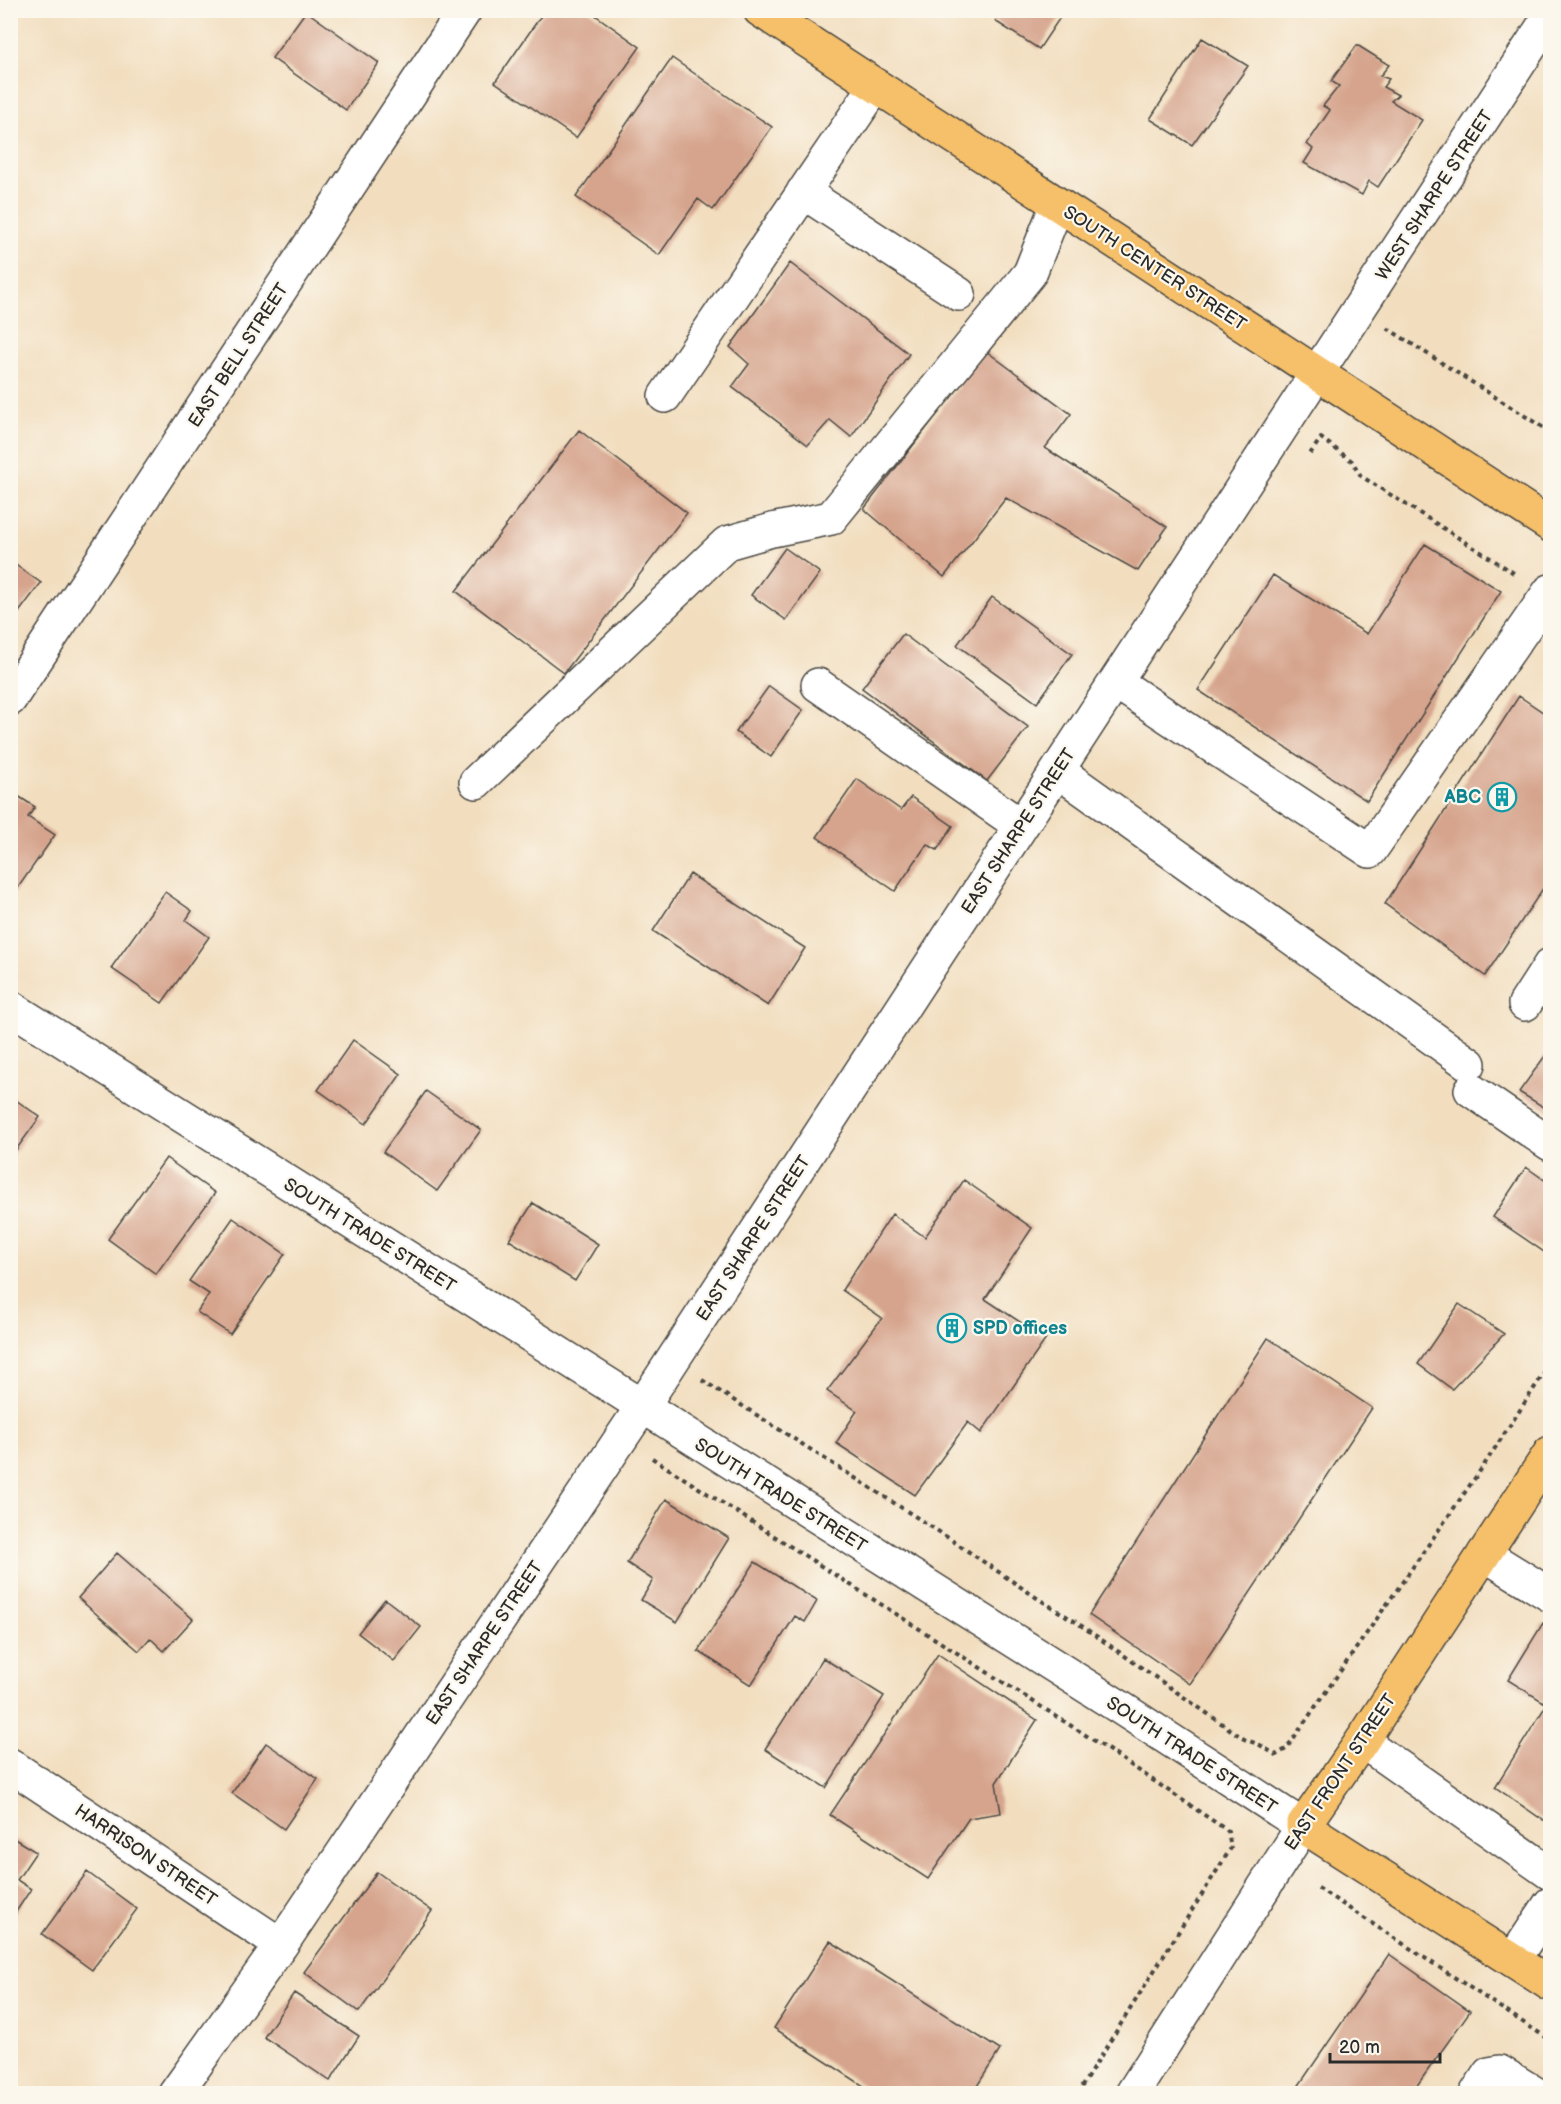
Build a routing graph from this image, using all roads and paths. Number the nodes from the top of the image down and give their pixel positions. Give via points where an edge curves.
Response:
1 (465, 10) edge
2 (760, 10) edge
3 (1551, 16) edge
4 (875, 87) junction
5 (803, 192) junction
6 (1057, 205) junction
7 (959, 294) dead end
8 (1358, 310) junction
9 (1317, 374) junction
10 (665, 396) dead end
11 (1551, 432) edge
12 (1308, 456) dead end
13 (1551, 525) edge
14 (1549, 593) edge
15 (1116, 682) junction
16 (818, 685) dead end
17 (10, 699) edge
18 (1058, 771) junction
19 (476, 782) dead end
20 (1021, 826) junction
21 (10, 1007) edge
22 (1551, 1144) edge
23 (1551, 1364) edge
24 (706, 1373) dead end
25 (642, 1407) junction
26 (1551, 1453) edge
27 (652, 1458) dead end
28 (1484, 1554) junction
29 (1551, 1595) edge
30 (1362, 1742) junction
31 (10, 1765) edge
32 (1303, 1826) junction
33 (1551, 1873) edge
34 (1318, 1888) dead end
35 (1551, 1904) edge
36 (281, 1945) junction
37 (1513, 1960) junction
38 (1551, 1984) edge
39 (1551, 2040) edge
40 (175, 2094) edge
41 (1077, 2094) edge
42 (1132, 2094) edge
43 (1476, 2094) edge
44 (1536, 2094) edge

1 - 17 street, EAST BELL STREET
2 - 4 main road, SOUTH CENTER STREET
3 - 8 street, WEST SHARPE STREET
4 - 5 street
4 - 6 main road, SOUTH CENTER STREET
5 - 7 street
5 - 10 street
6 - 9 main road, SOUTH CENTER STREET
6 - 19 street via 1030,273 831,518 727,543
8 - 9 street, WEST SHARPE STREET
8 - 11 path
9 - 13 main road, SOUTH CENTER STREET
9 - 15 street, EAST SHARPE STREET
12 - 14 path via 1321,438 1352,461 1361,476
14 - 15 street via 1370,851
15 - 18 street, EAST SHARPE STREET
16 - 20 street
18 - 20 street, EAST SHARPE STREET
18 - 22 street via 1470,1077
20 - 25 street, EAST SHARPE STREET
21 - 25 street, SOUTH TRADE STREET
23 - 24 path via 1286,1749 1276,1755 1244,1739 1076,1622 706,1383 702,1380
25 - 32 street, SOUTH TRADE STREET
25 - 36 street, EAST SHARPE STREET
26 - 28 main road, EAST FRONT STREET
27 - 41 path via 1088,1737 1228,1832 1231,1848
28 - 29 street
28 - 30 main road, EAST FRONT STREET
30 - 32 main road, EAST FRONT STREET
30 - 33 street
31 - 36 street, HARRISON STREET
32 - 37 main road, SOUTH TRADE STREET
32 - 42 street, EAST FRONT STREET
34 - 39 path
35 - 37 street
36 - 40 street, EAST SHARPE STREET
37 - 38 main road, SOUTH TRADE STREET
43 - 44 street via 1489,2074 1500,2072

